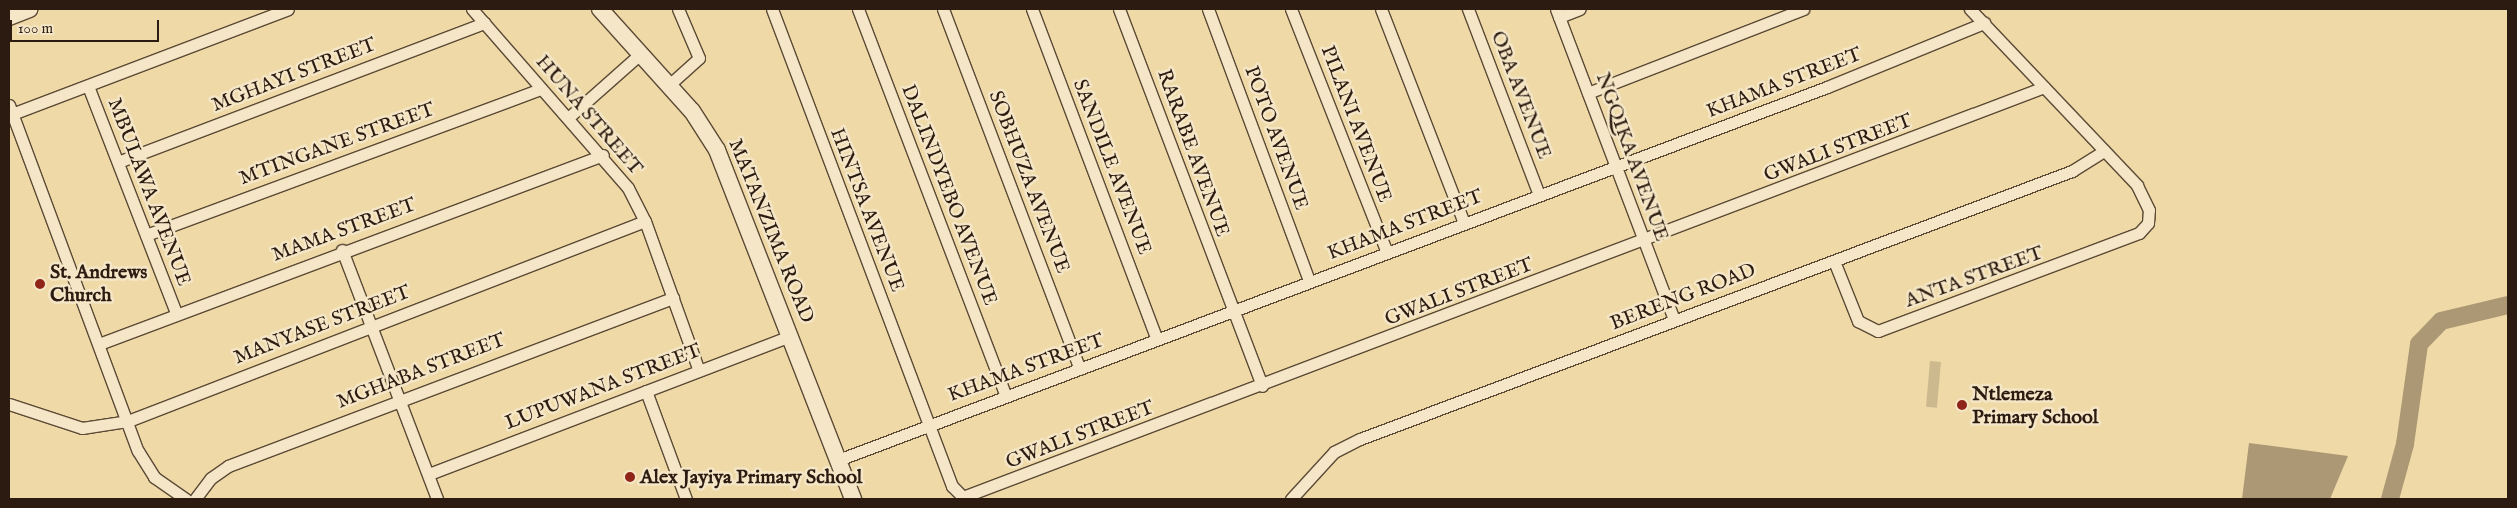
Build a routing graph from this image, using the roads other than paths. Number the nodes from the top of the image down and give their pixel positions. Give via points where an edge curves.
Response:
1 (288, 9) edge
2 (472, 9) edge
3 (600, 9) edge
4 (678, 9) edge
5 (772, 9) edge
6 (858, 9) edge
7 (943, 9) edge
8 (1032, 9) edge
9 (1119, 9) edge
10 (1208, 9) edge
11 (1291, 9) edge
12 (1380, 9) edge
13 (1468, 9) edge
14 (1580, 9) edge
15 (1803, 9) edge
16 (1970, 9) edge
17 (1558, 13) edge
18 (484, 23) junction
19 (1984, 24) junction
20 (641, 53) junction
21 (669, 85) junction
22 (88, 86) junction
23 (2044, 87) junction
24 (541, 89) junction
25 (1588, 93) junction
26 (11, 110) edge
27 (568, 118) junction
28 (2104, 151) junction
29 (603, 155) junction
30 (118, 162) junction
31 (1615, 167) junction
32 (1539, 195) junction
33 (645, 221) junction
34 (1464, 223) junction
35 (146, 235) junction
36 (1643, 242) junction
37 (342, 250) junction
38 (1387, 253) junction
39 (1834, 261) junction
40 (1309, 281) junction
41 (673, 298) junction
42 (1232, 311) junction
43 (176, 313) junction
44 (1674, 319) junction
45 (371, 326) junction
46 (791, 336) junction
47 (1156, 339) junction
48 (99, 344) junction
49 (1080, 369) junction
50 (699, 370) junction
51 (1262, 386) junction
52 (646, 391) junction
53 (1005, 394) junction
54 (399, 398) junction
55 (9, 404) edge
56 (128, 421) junction
57 (928, 424) junction
58 (838, 460) junction
59 (429, 474) junction
60 (186, 499) edge
61 (195, 499) edge
62 (437, 499) edge
63 (686, 499) edge
64 (853, 499) edge
65 (1291, 499) edge

1 - 22 street
2 - 18 street, HUNA STREET
3 - 20 street, MATANZIMA ROAD
4 - 21 street via 699,58
5 - 57 street, HINTSA AVENUE
6 - 53 street, DALINDYEBO AVENUE
7 - 49 street, SOBHUZA AVENUE
8 - 47 street, SANDILE AVENUE
9 - 42 street, RARABE AVENUE
10 - 40 street, POTO AVENUE
11 - 38 street, PILANI AVENUE
12 - 34 street
13 - 32 street, OBA AVENUE
14 - 17 street
15 - 25 street
16 - 19 street
17 - 25 street, NGQIKA AVENUE
18 - 24 street, HUNA STREET
18 - 30 street, MGHAYI STREET
19 - 23 street
19 - 31 street, KHAMA STREET
20 - 21 street, MATANZIMA ROAD
20 - 27 street
21 - 46 street, MATANZIMA ROAD via 717,150
22 - 26 street
22 - 30 street, MBULAWA AVENUE
23 - 28 street
23 - 36 street, GWALI STREET
24 - 27 street, HUNA STREET
24 - 35 street, MTINGANE STREET
25 - 31 street, NGQIKA AVENUE
26 - 48 street
27 - 29 street, HUNA STREET
28 - 39 street, BERENG ROAD via 2072,171
28 - 39 street, ANTA STREET via 2137,186 2149,210 2148,223 2139,233 1878,331 1858,321
29 - 33 street, HUNA STREET
29 - 37 street, MAMA STREET
30 - 35 street, MBULAWA AVENUE
31 - 32 street, KHAMA STREET
31 - 36 street, NGQIKA AVENUE
32 - 34 street, KHAMA STREET
33 - 41 street, HUNA STREET
33 - 45 street, MANYASE STREET
34 - 38 street, KHAMA STREET
35 - 43 street, MBULAWA AVENUE
36 - 44 street, NGQIKA AVENUE
36 - 51 street, GWALI STREET
37 - 43 street, MAMA STREET
37 - 45 street
38 - 40 street, KHAMA STREET
39 - 44 street, BERENG ROAD
40 - 42 street, KHAMA STREET
41 - 50 street, HUNA STREET
41 - 54 street, MGHABA STREET
42 - 47 street, KHAMA STREET
42 - 51 street, RARABE AVENUE
43 - 48 street, MAMA STREET
44 - 65 street, BERENG ROAD via 1343,446
45 - 54 street
45 - 56 street, MANYASE STREET
46 - 50 street, LUPUWANA STREET
46 - 58 street, MATANZIMA ROAD
47 - 49 street, KHAMA STREET
48 - 56 street
49 - 53 street, KHAMA STREET
50 - 52 street, LUPUWANA STREET
51 - 57 street, GWALI STREET via 968,497 955,493
52 - 59 street, LUPUWANA STREET
52 - 63 street
53 - 57 street, KHAMA STREET
54 - 59 street
54 - 61 street, MGHABA STREET via 228,466 211,478
55 - 56 street, MANYASE STREET via 82,428
56 - 60 street via 149,470
57 - 58 street, KHAMA STREET
58 - 64 street, MATANZIMA ROAD
59 - 62 street

